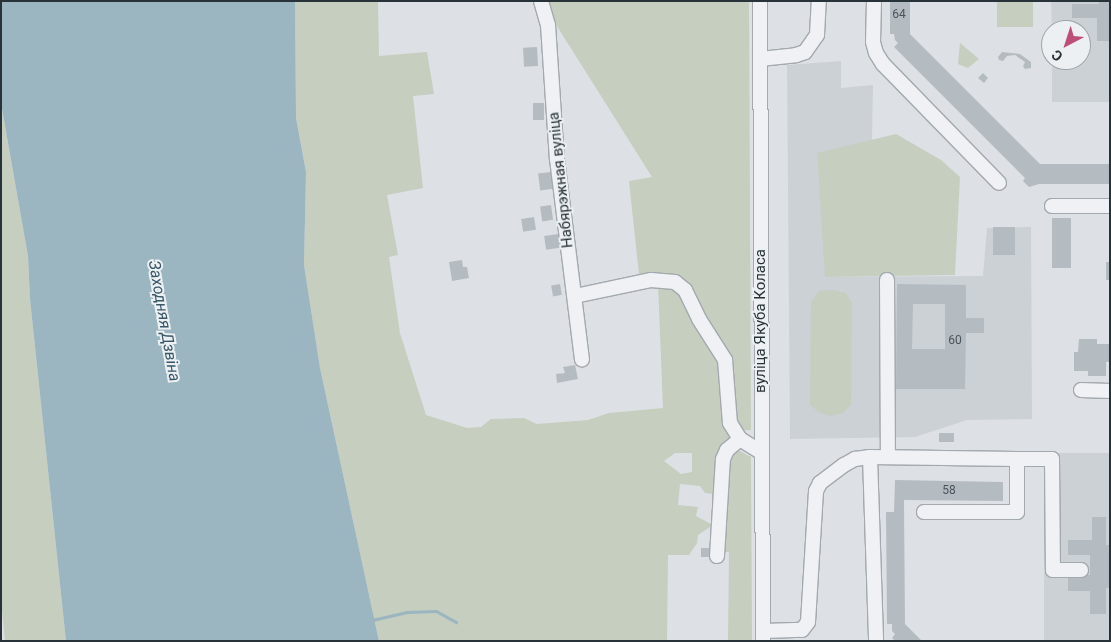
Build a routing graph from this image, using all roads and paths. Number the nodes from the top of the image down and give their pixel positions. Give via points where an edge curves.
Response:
1 (540, 1) edge
2 (760, 1) edge
3 (818, 1) edge
4 (874, 1) edge
5 (760, 59) junction
6 (1000, 183) dead end
7 (1052, 206) dead end
8 (1110, 206) edge
9 (887, 280) dead end
10 (575, 296) junction
11 (582, 360) dead end
12 (1081, 390) dead end
13 (1110, 391) edge
14 (740, 439) junction
15 (762, 452) junction
16 (870, 457) junction
17 (888, 457) junction
18 (1017, 459) junction
19 (924, 512) dead end
20 (718, 556) dead end
21 (1081, 570) dead end
22 (763, 636) edge
23 (876, 641) edge

1 - 10 street, Набярэжная вуліца via 548,25 557,159
2 - 5 street, вуліца Якуба Коласа
3 - 5 street via 817,35 805,52
4 - 6 street via 873,42 883,64
5 - 15 street, вуліца Якуба Коласа
7 - 8 street
9 - 17 street
10 - 11 street, Набярэжная вуліца
10 - 14 street via 651,280 675,282 684,290 725,360 730,423
12 - 13 street
14 - 15 street
14 - 20 street via 727,450 723,460
15 - 22 street, вуліца Якуба Коласа
16 - 17 street
16 - 22 street via 844,465 820,483 816,491 808,622 802,630
16 - 23 street
17 - 18 street
18 - 19 street via 1017,512
18 - 21 street via 1052,459 1053,570

